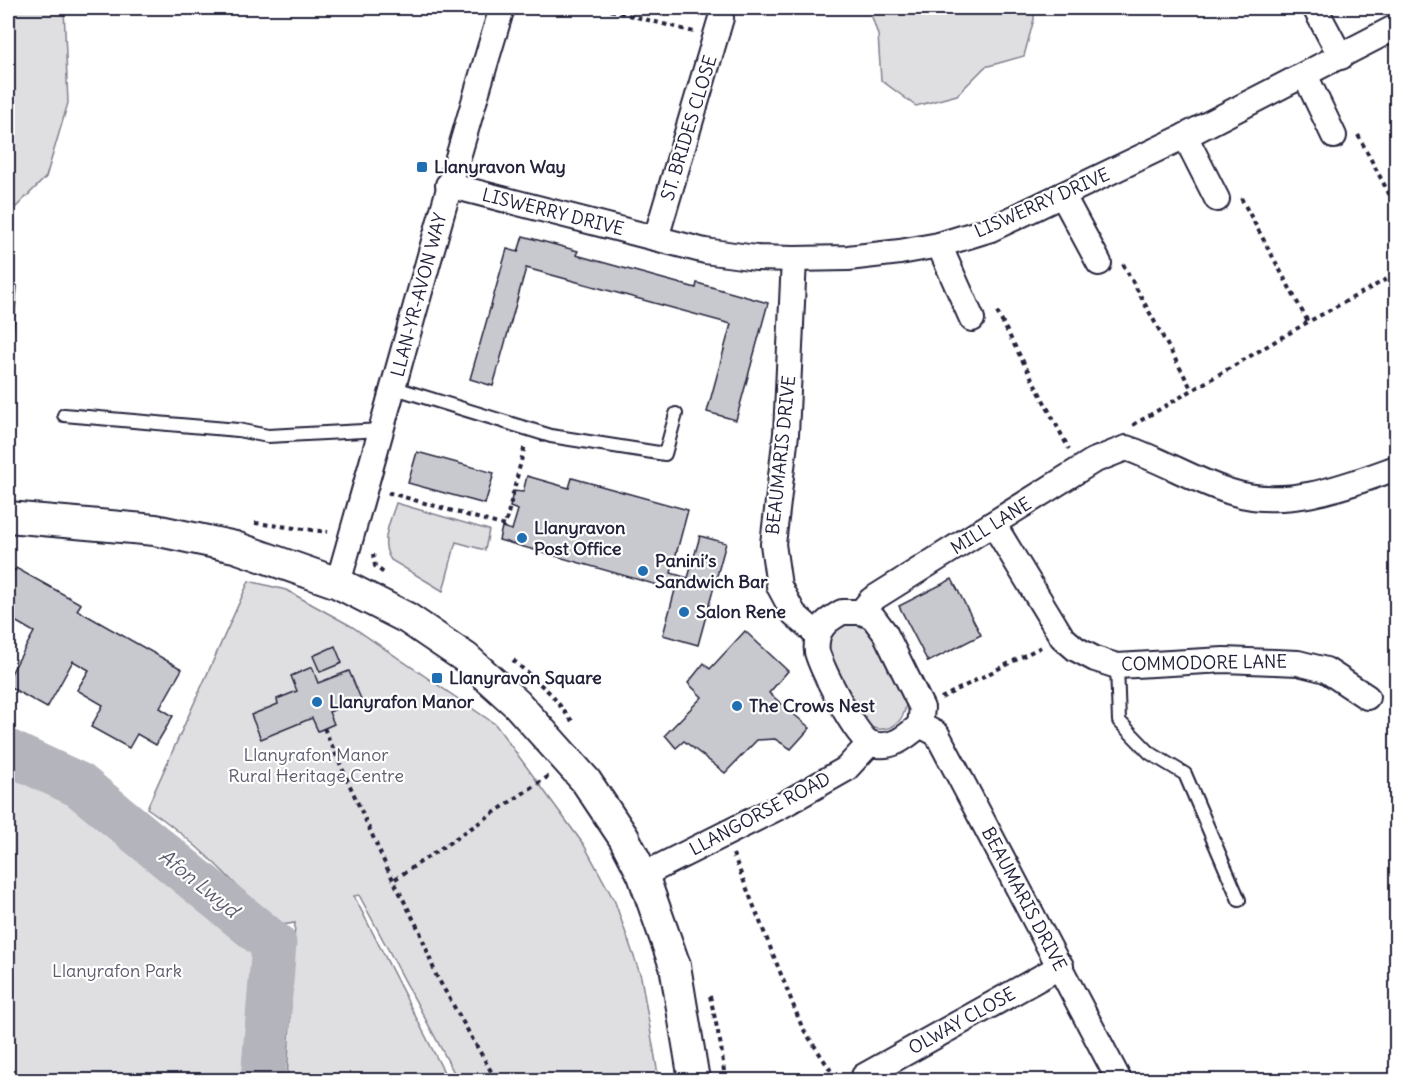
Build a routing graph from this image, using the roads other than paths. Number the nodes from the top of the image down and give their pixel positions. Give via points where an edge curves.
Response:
1 (502, 8) edge
2 (1315, 8) edge
3 (721, 18) dead end
4 (1396, 27) edge
5 (1341, 57) junction
6 (1305, 75) junction
7 (1185, 136) junction
8 (1334, 136) road end
9 (448, 185) junction
10 (1063, 196) junction
11 (1217, 199) road end
12 (656, 238) junction
13 (939, 245) junction
14 (794, 259) junction
15 (1099, 263) road end
16 (972, 319) road end
17 (394, 388) junction
18 (676, 414) dead end
19 (64, 415) dead end
20 (382, 430) junction
21 (1396, 468) edge
22 (8, 517) edge
23 (994, 525) junction
24 (338, 583) junction
25 (861, 612) junction
26 (818, 634) junction
27 (1117, 666) junction
28 (1367, 697) dead end
29 (921, 717) junction
30 (870, 743) junction
31 (643, 875) junction
32 (1239, 900) dead end
33 (1060, 966) junction
34 (864, 1076) dead end
35 (694, 1080) edge
36 (1119, 1080) edge

1 - 9 street, LLAN-YR-AVON WAY
2 - 5 street
3 - 12 street, ST. BRIDES CLOSE
4 - 5 street, LISWERRY DRIVE
5 - 6 street, LISWERRY DRIVE
6 - 7 street, LISWERRY DRIVE
6 - 8 street
7 - 10 street, LISWERRY DRIVE
7 - 11 street
9 - 12 street, LISWERRY DRIVE
9 - 17 street, LLAN-YR-AVON WAY
10 - 13 street, LISWERRY DRIVE via 992,229
10 - 15 street
12 - 14 street, LISWERRY DRIVE via 705,251
13 - 14 street, LISWERRY DRIVE via 848,258
13 - 16 street
14 - 26 street, BEAUMARIS DRIVE via 786,434 773,544 779,586 794,614
17 - 18 lane via 551,436 665,454
17 - 20 street, LLAN-YR-AVON WAY
19 - 20 lane via 238,429 268,436
20 - 24 street, LLAN-YR-AVON WAY
21 - 23 street, MILL LANE via 1348,485 1293,497 1262,498 1233,493 1124,439
22 - 24 street via 155,530 235,547
23 - 25 street, MILL LANE via 871,600
23 - 27 street, COMMODORE LANE via 1062,637 1076,649
24 - 31 street via 407,618 466,658 517,704 586,781
25 - 26 street via 842,612 828,620
25 - 29 street via 873,617 885,633
26 - 30 street via 817,651 854,729
27 - 28 street, COMMODORE LANE via 1224,660 1298,663 1326,670
27 - 32 lane via 1119,721 1150,753 1185,774
29 - 30 street via 902,741
29 - 33 street, BEAUMARIS DRIVE via 936,734
30 - 31 street, LLANGORSE ROAD via 846,769
31 - 35 street via 675,966
33 - 34 street, OLWAY CLOSE
33 - 36 street, BEAUMARIS DRIVE

